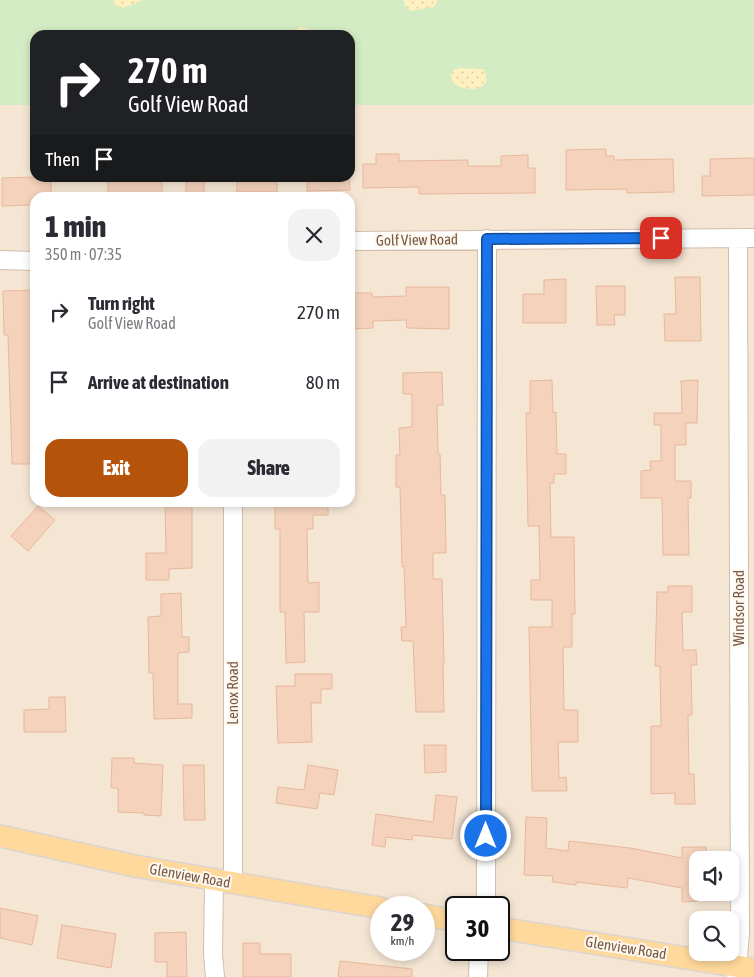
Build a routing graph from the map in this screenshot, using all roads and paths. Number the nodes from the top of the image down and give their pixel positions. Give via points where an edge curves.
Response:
1 (746, 238) edge
2 (487, 239) junction
3 (355, 241) edge
4 (0, 260) edge
5 (30, 261) edge
6 (234, 507) edge
7 (0, 836) edge
8 (224, 882) junction
9 (486, 896) edge
10 (370, 906) edge
11 (510, 930) edge
12 (478, 961) edge
13 (743, 971) edge
14 (215, 977) edge
15 (478, 977) edge

1 - 2 street, Golf View Road
1 - 13 street, Windsor Road via 740,934
2 - 3 street, Golf View Road
2 - 9 street
4 - 5 street
6 - 8 street, Lenox Road
7 - 8 main road, Glenview Road
8 - 10 main road, Glenview Road
8 - 14 street, Lenox Road via 213,954
11 - 13 main road, Glenview Road
12 - 15 street

